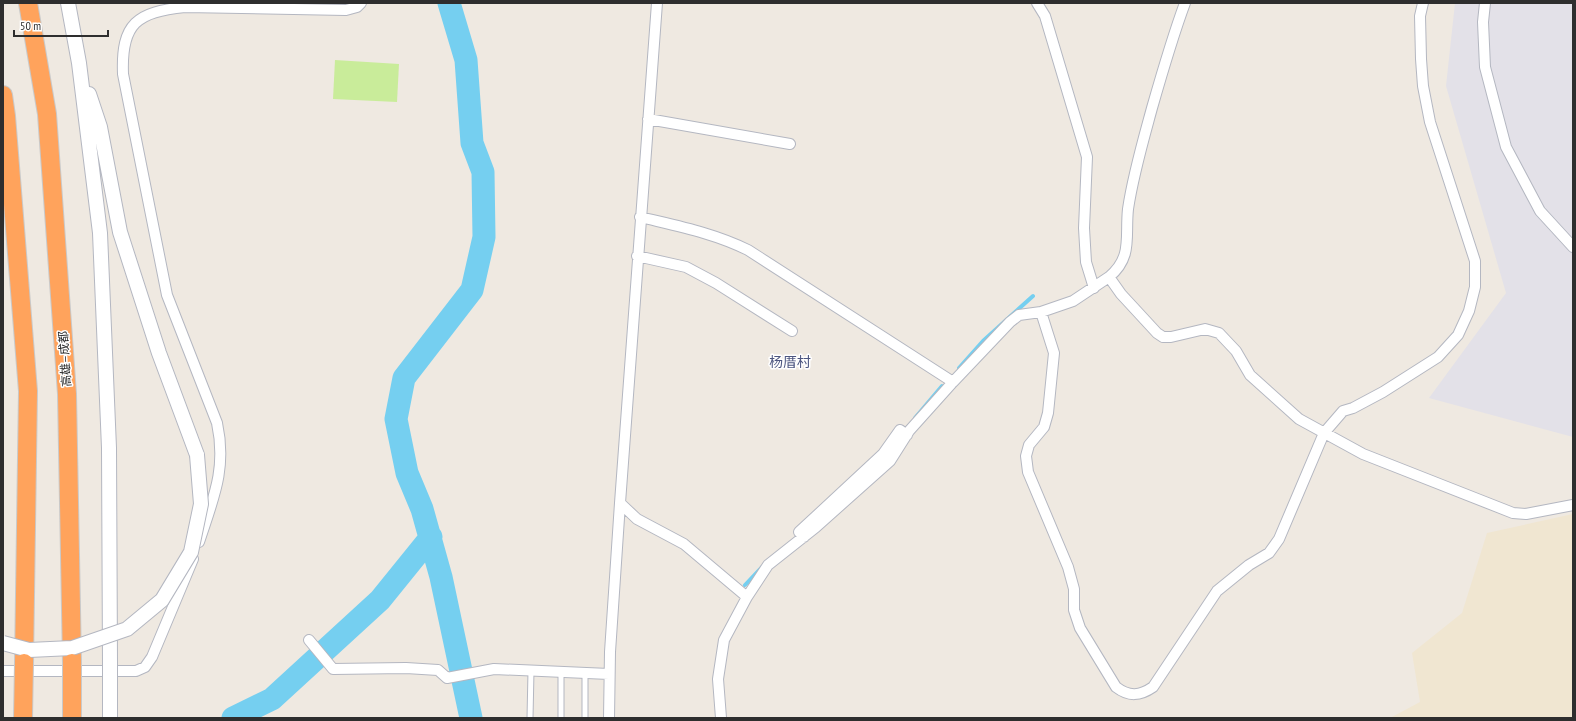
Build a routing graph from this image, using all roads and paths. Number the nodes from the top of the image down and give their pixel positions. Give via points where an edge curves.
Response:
1 (28, 3) edge
2 (68, 3) edge
3 (361, 3) edge
4 (657, 3) edge
5 (1037, 3) edge
6 (1185, 3) edge
7 (1423, 3) edge
8 (1485, 3) edge
9 (79, 63) junction
10 (3, 95) edge
11 (648, 119) junction
12 (790, 144) dead end
13 (640, 217) junction
14 (1573, 247) edge
15 (638, 256) junction
16 (1109, 277) junction
17 (1094, 288) junction
18 (1041, 312) junction
19 (792, 332) dead end
20 (953, 382) junction
21 (1324, 433) junction
22 (620, 502) junction
23 (1573, 505) edge
24 (747, 597) junction
25 (309, 640) dead end
26 (3, 643) edge
27 (3, 671) edge
28 (531, 671) junction
29 (561, 672) junction
30 (585, 673) junction
31 (609, 674) junction
32 (23, 718) edge
33 (72, 718) edge
34 (110, 718) edge
35 (530, 718) edge
36 (561, 718) edge
37 (585, 718) edge
38 (609, 718) edge
39 (721, 718) edge

1 - 33 highway, 高雄—成都, bridge via 47,114 67,386
2 - 9 street
3 - 27 street via 346,10 185,7 159,10 141,17 129,30 122,51 122,74 167,294 217,423 222,443 221,468 196,551 152,657 144,667 136,672
4 - 11 street
5 - 17 street via 1045,16 1087,157 1084,228 1086,262
6 - 16 street via 1172,37 1139,154 1128,210 1127,247 1124,258 1118,270
7 - 21 street via 1420,16 1423,86 1430,122 1475,260 1475,287 1469,311 1458,335 1438,357 1383,392 1343,411
8 - 14 street via 1485,67 1506,147 1540,211
9 - 26 street, bridge via 100,126 120,232 159,353 196,455 201,504 191,552 162,600 127,629 72,648 29,650
9 - 34 street, bridge via 100,233 108,448
10 - 32 highway, bridge via 28,391
11 - 12 street
11 - 13 street
13 - 15 street
13 - 20 street via 690,228 728,240 748,250
15 - 19 street via 686,267 716,283
15 - 22 street
16 - 17 street
16 - 21 street via 1121,294 1157,333 1164,337 1205,329 1220,333 1236,351 1250,375 1299,419
17 - 18 street via 1073,301
18 - 20 street via 1019,315 1015,318
18 - 21 street via 1054,353 1048,413 1044,427 1029,445 1026,456 1028,472 1068,567 1074,589 1074,610 1080,628 1116,687 1124,693 1135,695 1154,687 1217,591 1249,565 1269,553 1279,539
20 - 24 street via 904,433 886,457 768,565
21 - 23 street via 1363,454 1512,513 1526,514
22 - 24 street via 637,520 684,544
22 - 31 street
24 - 39 street via 724,640 718,679
25 - 28 street via 333,669 438,670 447,678 494,669
28 - 29 street
28 - 35 lane
29 - 30 street
29 - 36 lane
30 - 31 street
30 - 37 lane
31 - 38 street

